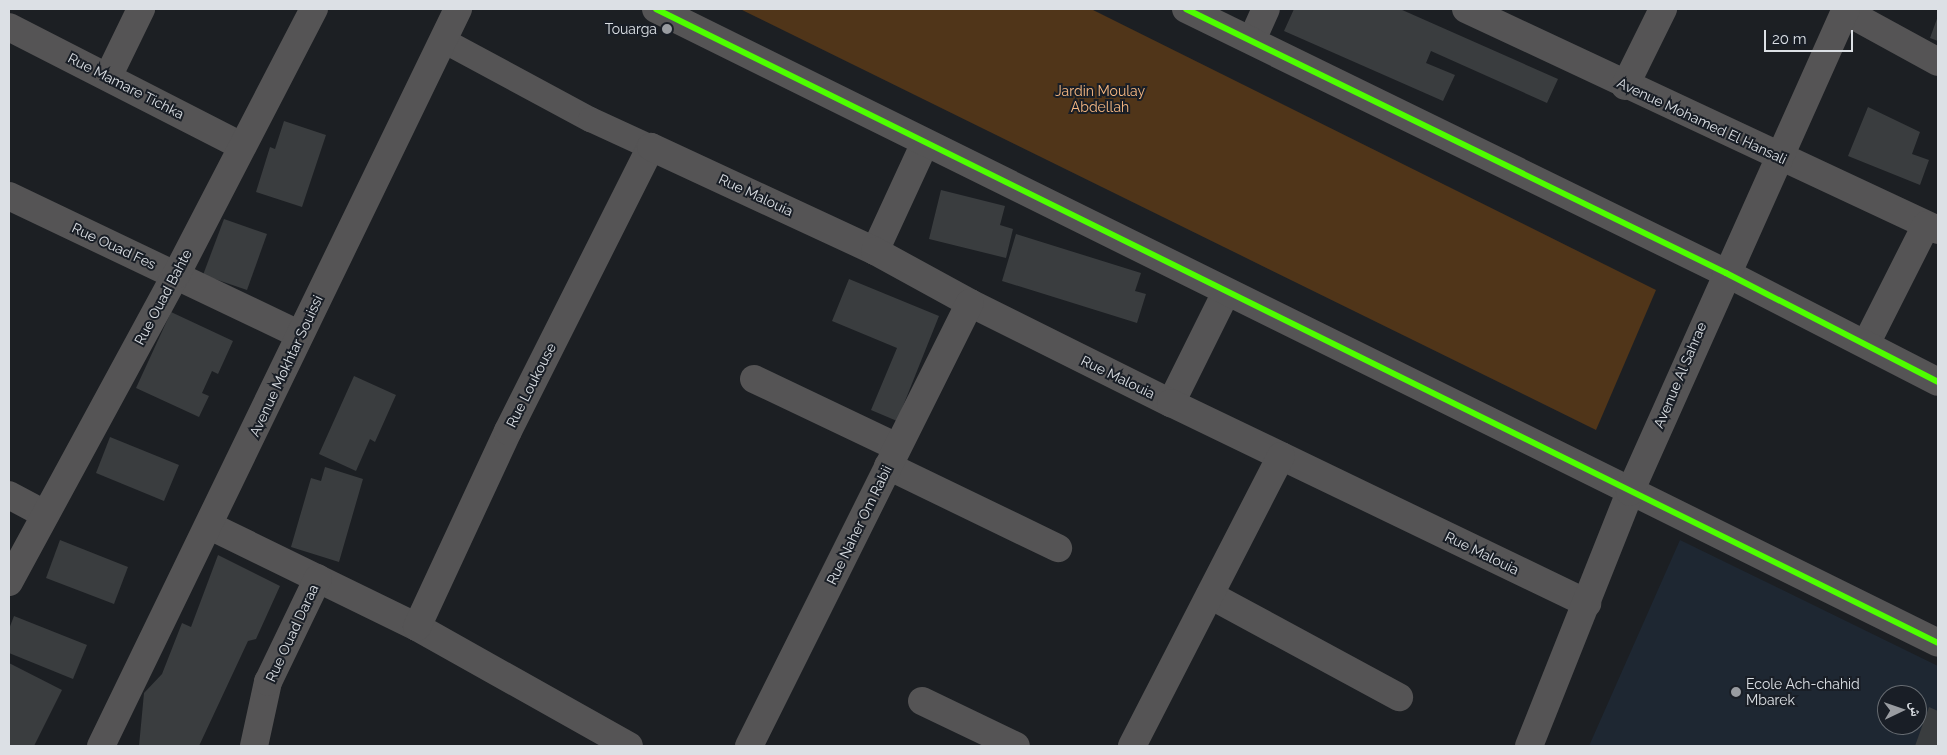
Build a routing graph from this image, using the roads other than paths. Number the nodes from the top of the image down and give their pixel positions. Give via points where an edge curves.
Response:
1 (141, 9) edge
2 (314, 9) edge
3 (458, 9) edge
4 (656, 9) edge
5 (1186, 9) edge
6 (1266, 9) edge
7 (1466, 9) edge
8 (1663, 9) edge
9 (1846, 10) edge
10 (9, 27) edge
11 (443, 40) junction
12 (1252, 40) junction
13 (1938, 62) edge
14 (108, 77) junction
15 (1625, 86) junction
16 (925, 143) junction
17 (242, 146) junction
18 (651, 147) junction
19 (1780, 157) junction
20 (9, 196) edge
21 (1932, 228) edge
22 (875, 251) junction
23 (1726, 273) junction
24 (176, 275) junction
25 (1226, 292) junction
26 (970, 303) junction
27 (300, 335) junction
28 (1866, 344) junction
29 (754, 379) dead end
30 (1938, 382) edge
31 (1171, 403) junction
32 (893, 456) junction
33 (1281, 456) junction
34 (1630, 492) junction
35 (9, 495) edge
36 (44, 514) junction
37 (210, 526) junction
38 (1058, 548) dead end
39 (318, 578) junction
40 (9, 582) edge
41 (1210, 595) junction
42 (1587, 603) junction
43 (417, 626) junction
44 (1938, 643) edge
45 (1399, 697) dead end
46 (922, 702) dead end
47 (113, 734) edge
48 (101, 746) edge
49 (254, 746) edge
50 (629, 746) edge
51 (749, 746) edge
52 (1016, 746) edge
53 (1132, 746) edge
54 (1529, 746) edge

1 - 14 street
2 - 17 street, Rue Ouad Bahte
3 - 11 street, Avenue Mokhtar Souissi
4 - 16 street
5 - 12 street
6 - 12 street
7 - 15 street, Avenue Mohamed El Hansali
8 - 15 street
9 - 13 street
9 - 19 street, Avenue Al Sahrae
10 - 14 street, Rue Mamare Tichka
11 - 18 street via 590,119
11 - 27 street, Avenue Mokhtar Souissi
12 - 23 street
14 - 17 street, Rue Mamare Tichka
15 - 19 street, Avenue Mohamed El Hansali
16 - 22 street
16 - 25 street via 1107,230
17 - 24 street, Rue Ouad Bahte
18 - 22 street, Rue Malouia
18 - 43 street, Rue Loukouse via 508,431
19 - 21 street, Avenue Mohamed El Hansali
19 - 23 street, Avenue Al Sahrae
20 - 24 street, Rue Ouad Fes
21 - 28 street
22 - 26 street, Rue Malouia
23 - 28 street
23 - 34 street, Avenue Al Sahrae
24 - 27 street, Rue Ouad Fes
24 - 36 street, Rue Ouad Bahte
25 - 31 street
25 - 34 street
26 - 31 street, Rue Malouia
26 - 32 street, Rue Naher Om Rabii
27 - 37 street, Avenue Mokhtar Souissi
28 - 30 street
29 - 32 street
31 - 33 street, Rue Malouia
32 - 38 street
32 - 51 street, Rue Naher Om Rabii
33 - 41 street
33 - 42 street, Rue Malouia
34 - 42 street, Avenue Al Sahrae
34 - 44 street
35 - 36 street
36 - 40 street, Rue Ouad Bahte
37 - 39 street
37 - 47 street, Avenue Mokhtar Souissi
39 - 43 street
39 - 49 street, Rue Ouad Daraa via 268,682
41 - 45 street
41 - 53 street
42 - 54 street, Avenue Al Sahrae
43 - 50 street
46 - 52 street
47 - 48 street, Avenue Mokhtar Souissi

